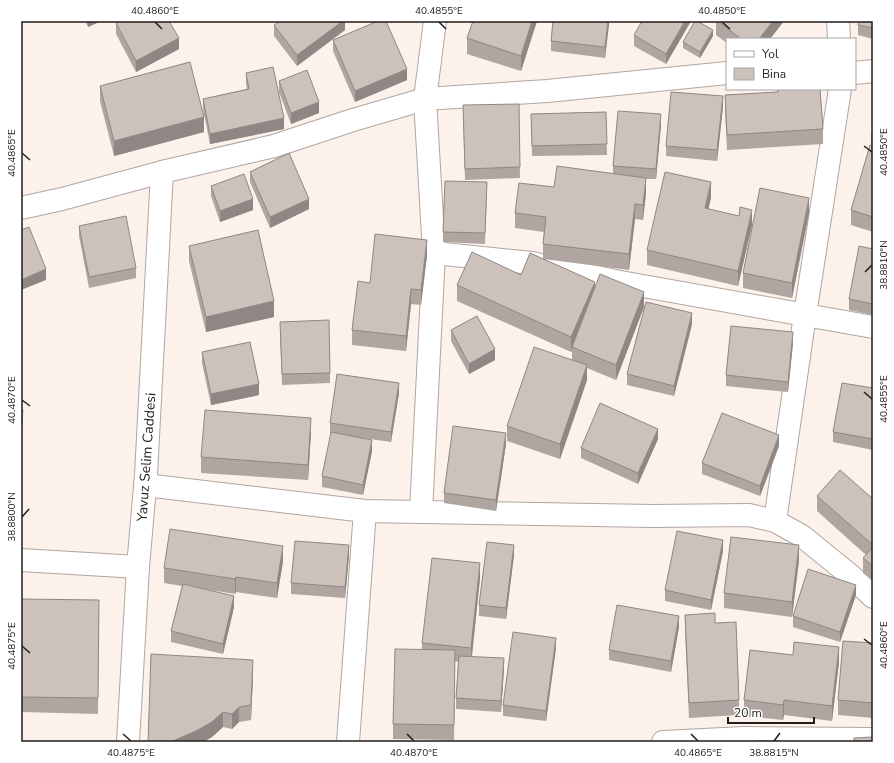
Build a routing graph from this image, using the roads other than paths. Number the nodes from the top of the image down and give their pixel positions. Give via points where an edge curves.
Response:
1 (435, 21) edge
2 (838, 21) edge
3 (839, 38) edge
4 (873, 71) edge
5 (726, 73) edge
6 (856, 73) edge
7 (840, 90) edge
8 (425, 100) junction
9 (162, 172) junction
10 (21, 208) edge
11 (434, 253) junction
12 (805, 315) junction
13 (873, 327) edge
14 (145, 486) junction
15 (365, 511) junction
16 (421, 512) junction
17 (775, 521) junction
18 (21, 560) edge
19 (138, 567) junction
20 (873, 597) edge
21 (873, 739) edge
22 (744, 740) edge
23 (128, 742) edge
24 (348, 742) edge
25 (662, 742) edge

1 - 8 street
2 - 3 street
4 - 6 street
5 - 8 street via 547,92
7 - 12 street
8 - 9 street via 274,146
8 - 11 street
9 - 10 street
9 - 14 street, Yavuz Selim Caddesi
11 - 12 street via 532,263 615,281
11 - 16 street
12 - 13 street
12 - 17 street
14 - 15 street
14 - 19 street, Yavuz Selim Caddesi
15 - 16 street
15 - 24 street
16 - 17 street via 749,515
17 - 20 street via 802,536
18 - 19 street
19 - 23 street, Yavuz Selim Caddesi
21 - 22 street
22 - 25 street

